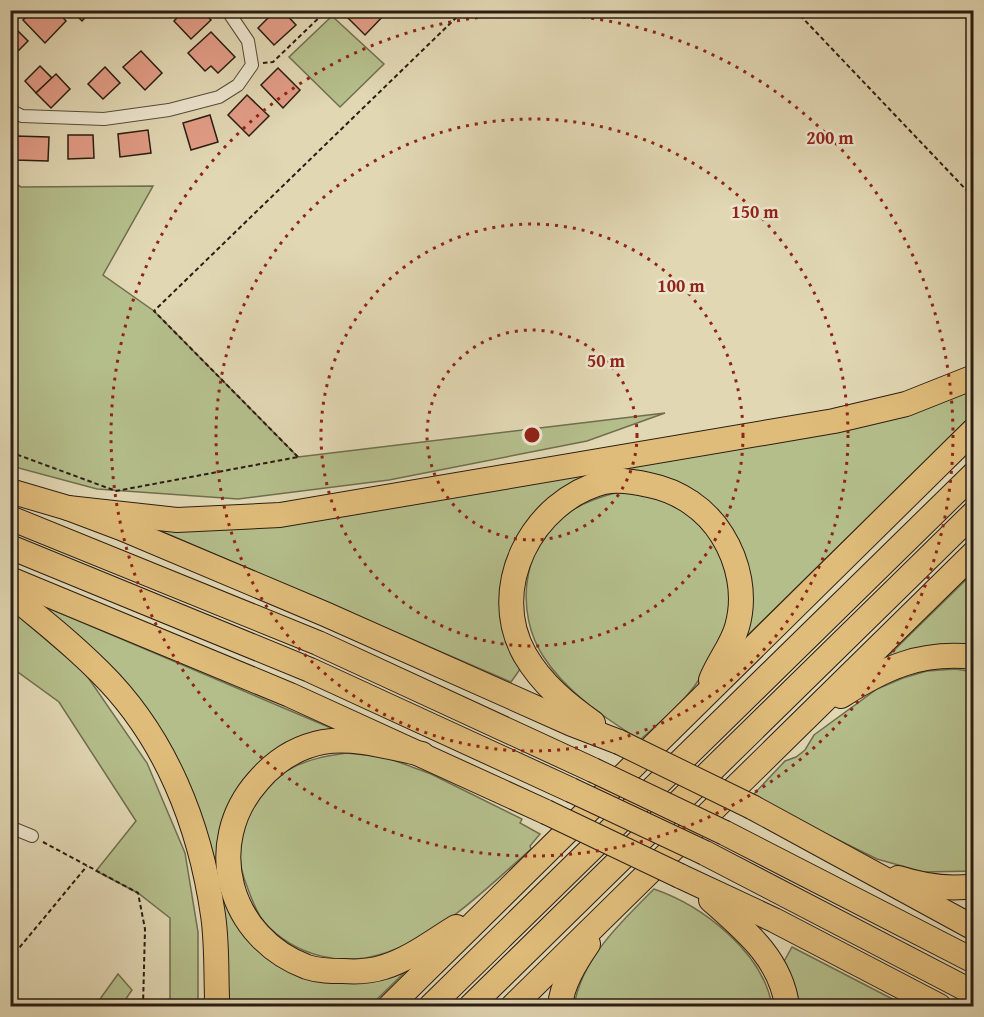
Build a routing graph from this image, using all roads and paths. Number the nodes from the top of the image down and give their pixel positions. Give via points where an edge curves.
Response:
1 (227, 10) edge
2 (327, 10) edge
3 (464, 10) edge
4 (795, 10) edge
5 (252, 65) junction
6 (10, 110) edge
7 (974, 198) edge
8 (974, 376) edge
9 (974, 430) edge
10 (10, 452) edge
11 (974, 474) edge
12 (10, 491) edge
13 (68, 508) junction
14 (974, 513) edge
15 (10, 518) edge
16 (10, 547) edge
17 (974, 553) edge
18 (10, 579) edge
19 (10, 594) edge
20 (974, 657) edge
21 (705, 694) junction
22 (803, 720) junction
23 (619, 742) junction
24 (422, 754) junction
25 (10, 826) edge
26 (32, 836) joint
27 (856, 865) junction
28 (87, 866) junction
29 (684, 878) junction
30 (974, 886) edge
31 (498, 899) junction
32 (603, 917) junction
33 (974, 928) edge
34 (10, 958) edge
35 (974, 961) edge
36 (974, 993) edge
37 (143, 1006) edge
38 (216, 1006) edge
39 (390, 1006) edge
40 (431, 1006) edge
41 (471, 1006) edge
42 (513, 1006) edge
43 (560, 1006) edge
44 (787, 1006) edge
45 (939, 1006) edge

1 - 5 street via 248,41
2 - 5 path via 273,62
3 - 10 path via 154,311 298,457 116,491
4 - 7 path
5 - 6 street via 238,85 219,97 169,110 104,120 22,116
8 - 13 highway via 906,404 834,421 280,515 177,520
9 - 21 highway
11 - 40 highway
12 - 13 highway
13 - 23 highway
14 - 41 highway
15 - 35 highway, bridge via 318,643 725,832
16 - 36 highway, bridge via 310,670 571,790 705,853
17 - 22 highway
18 - 24 highway
19 - 38 highway via 101,673 134,710 158,746 188,809 201,853 214,916
20 - 22 highway via 929,657 888,669
21 - 23 highway via 737,628 741,600 739,576 730,548 716,525 680,495 662,487 606,481 575,494 540,524 519,557 511,591 512,613 516,633 538,674 553,692
21 - 31 highway
22 - 32 highway
23 - 27 highway, bridge via 752,807
24 - 29 highway, bridge
24 - 31 highway via 366,743 323,742 296,751 268,769 241,804 229,839 229,880 237,905 271,947 295,961 326,971 354,972 384,967 423,948
25 - 26 street
26 - 28 path
27 - 30 highway via 917,884
27 - 33 highway
28 - 34 path
28 - 37 path via 138,893 145,929
29 - 44 highway via 752,936 771,961
29 - 45 highway
31 - 39 highway
32 - 42 highway
32 - 43 highway via 576,961 561,994

